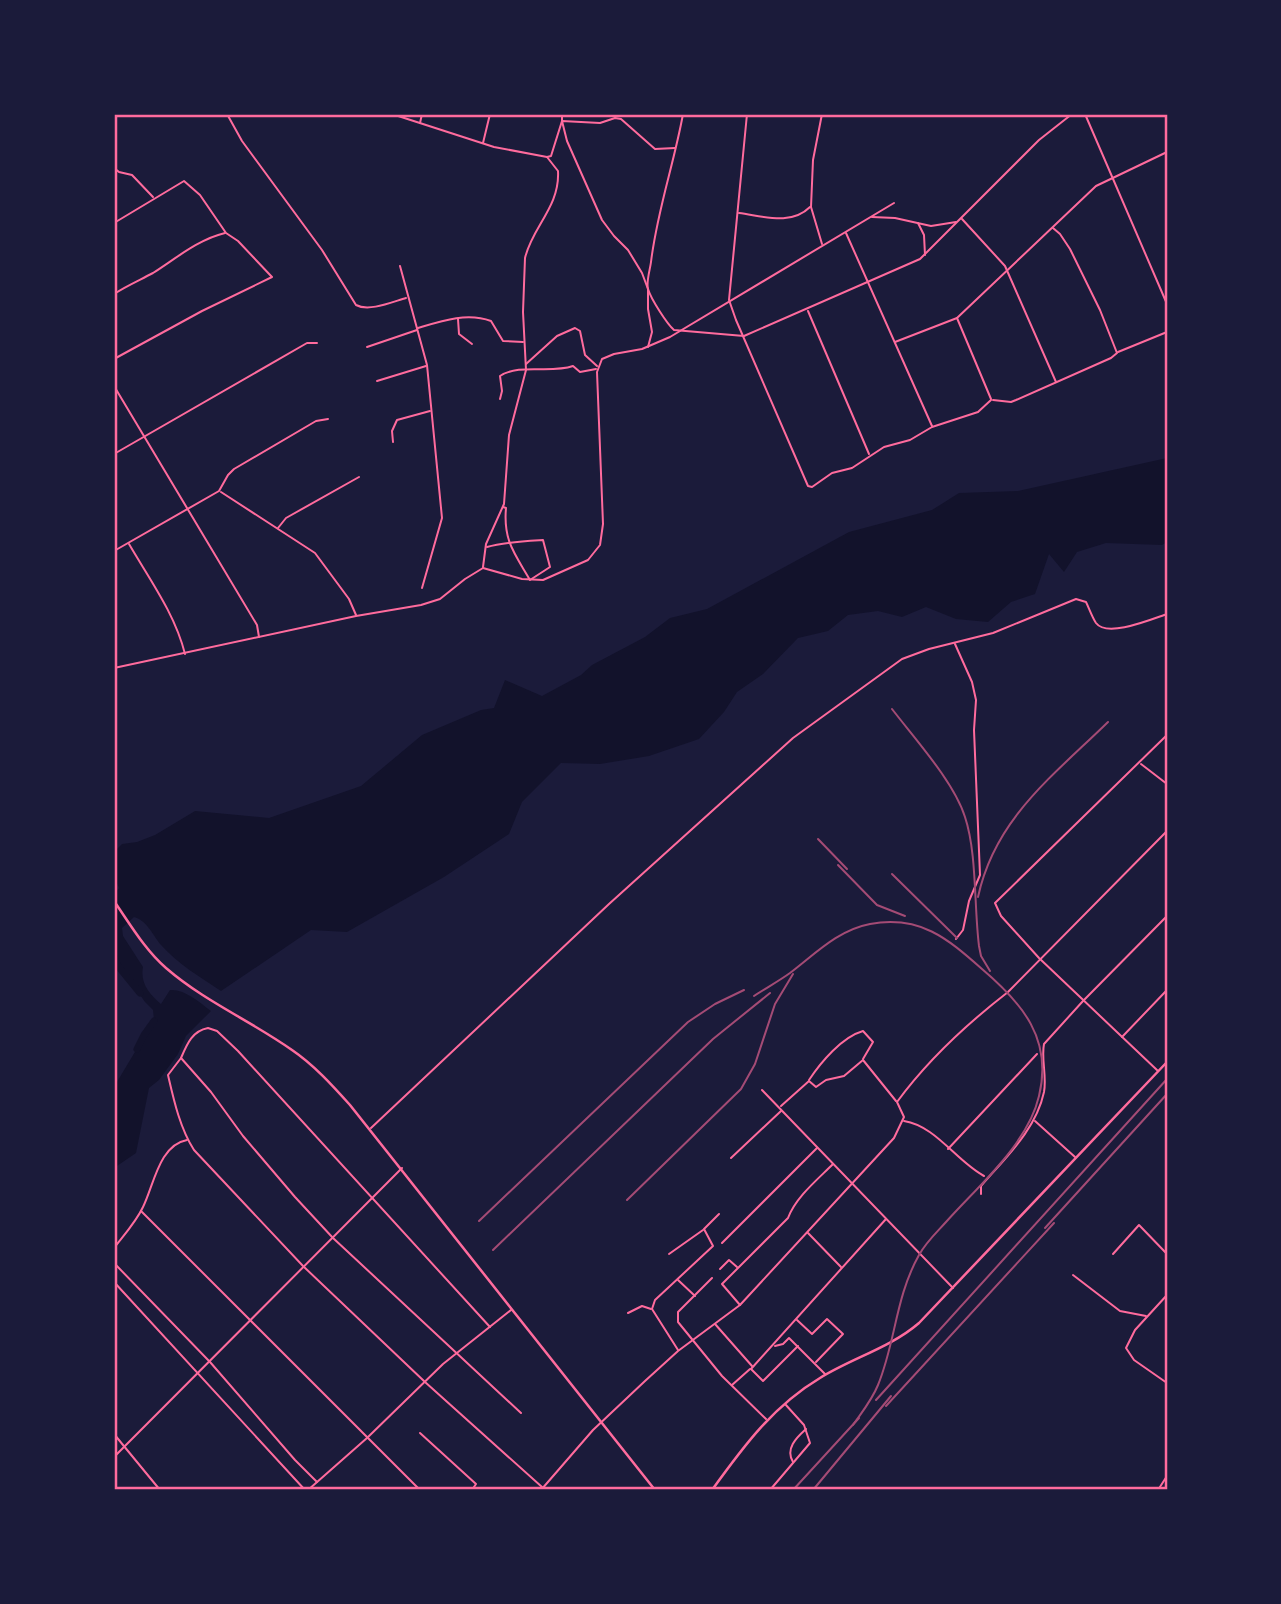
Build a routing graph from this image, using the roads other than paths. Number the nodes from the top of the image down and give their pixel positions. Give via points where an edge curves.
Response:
1 (227, 114) edge
2 (391, 114) edge
3 (422, 114) edge
4 (490, 114) edge
5 (562, 114) edge
6 (621, 114) edge
7 (683, 114) edge
8 (747, 114) edge
9 (822, 114) edge
10 (1072, 114) edge
11 (1086, 114) edge
12 (621, 119) junction
13 (562, 121) junction
14 (420, 124) junction
15 (483, 144) junction
16 (677, 148) junction
17 (1167, 152) edge
18 (547, 157) junction
19 (114, 168) edge
20 (1112, 178) junction
21 (155, 198) junction
22 (894, 203) dead end
23 (811, 207) junction
24 (738, 213) junction
25 (871, 216) junction
26 (961, 219) junction
27 (958, 222) junction
28 (114, 223) edge
29 (918, 223) junction
30 (1053, 228) junction
31 (845, 232) junction
32 (226, 233) junction
33 (822, 245) junction
34 (925, 256) junction
35 (400, 266) dead end
36 (1007, 272) junction
37 (867, 283) junction
38 (648, 289) junction
39 (114, 294) edge
40 (407, 298) junction
41 (729, 300) junction
42 (1167, 304) edge
43 (808, 310) junction
44 (458, 318) junction
45 (957, 318) junction
46 (417, 329) junction
47 (678, 332) junction
48 (1167, 332) edge
49 (744, 336) junction
50 (524, 342) junction
51 (895, 342) junction
52 (317, 343) dead end
53 (472, 344) dead end
54 (367, 347) dead end
55 (648, 348) junction
56 (1117, 353) junction
57 (114, 359) edge
58 (526, 364) junction
59 (427, 365) junction
60 (597, 369) junction
61 (526, 370) junction
62 (377, 381) dead end
63 (1056, 383) junction
64 (114, 386) edge
65 (500, 398) dead end
66 (992, 400) junction
67 (431, 411) junction
68 (328, 419) dead end
69 (932, 427) junction
70 (145, 438) junction
71 (393, 442) dead end
72 (114, 454) edge
73 (870, 455) junction
74 (359, 477) dead end
75 (219, 491) junction
76 (503, 506) junction
77 (188, 509) junction
78 (278, 529) junction
79 (129, 544) junction
80 (510, 544) junction
81 (485, 548) junction
82 (114, 551) edge
83 (483, 568) junction
84 (530, 580) junction
85 (422, 588) dead end
86 (1167, 614) edge
87 (356, 616) junction
88 (260, 638) junction
89 (955, 643) junction
90 (185, 654) junction
91 (114, 658) edge
92 (115, 668) edge
93 (1167, 735) edge
94 (1140, 764) junction
95 (1167, 784) edge
96 (1167, 831) edge
97 (114, 901) edge
98 (1167, 916) edge
99 (956, 939) dead end
100 (1039, 958) junction
101 (1167, 990) edge
102 (1083, 1001) junction
103 (1121, 1038) junction
104 (1037, 1054) dead end
105 (181, 1058) junction
106 (863, 1060) junction
107 (1167, 1062) edge
108 (1158, 1072) junction
109 (808, 1081) junction
110 (762, 1090) dead end
111 (897, 1102) junction
112 (779, 1107) junction
113 (782, 1111) junction
114 (1034, 1120) junction
115 (903, 1121) junction
116 (371, 1128) junction
117 (187, 1140) junction
118 (818, 1148) junction
119 (948, 1149) junction
120 (731, 1158) dead end
121 (1077, 1159) junction
122 (833, 1164) junction
123 (402, 1168) junction
124 (984, 1175) dead end
125 (851, 1184) junction
126 (981, 1194) dead end
127 (370, 1198) junction
128 (141, 1211) junction
129 (719, 1214) dead end
130 (887, 1218) junction
131 (704, 1229) junction
132 (807, 1232) junction
133 (333, 1238) junction
134 (722, 1243) dead end
135 (114, 1248) edge
136 (669, 1254) dead end
137 (1114, 1254) dead end
138 (1167, 1254) edge
139 (114, 1263) edge
140 (303, 1266) junction
141 (738, 1268) junction
142 (841, 1268) junction
143 (720, 1269) dead end
144 (1073, 1275) dead end
145 (712, 1278) dead end
146 (678, 1280) junction
147 (114, 1282) edge
148 (953, 1288) junction
149 (1167, 1294) edge
150 (695, 1296) junction
151 (740, 1305) junction
152 (513, 1309) junction
153 (652, 1309) junction
154 (628, 1313) dead end
155 (1148, 1316) junction
156 (796, 1318) junction
157 (251, 1322) junction
158 (715, 1324) junction
159 (490, 1327) junction
160 (692, 1341) junction
161 (798, 1346) junction
162 (772, 1347) junction
163 (678, 1351) junction
164 (457, 1353) junction
165 (210, 1362) junction
166 (816, 1362) junction
167 (752, 1368) junction
168 (198, 1374) junction
169 (826, 1374) junction
170 (425, 1382) junction
171 (1167, 1383) edge
172 (732, 1385) junction
173 (784, 1403) junction
174 (520, 1413) dead end
175 (766, 1420) junction
176 (601, 1423) junction
177 (806, 1429) junction
178 (419, 1433) dead end
179 (114, 1434) edge
180 (367, 1438) junction
181 (124, 1447) junction
182 (114, 1457) edge
183 (793, 1463) junction
184 (1167, 1476) edge
185 (317, 1482) junction
186 (541, 1489) edge
187 (160, 1490) edge
188 (306, 1490) edge
189 (420, 1490) edge
190 (472, 1490) edge
191 (654, 1490) edge
192 (712, 1490) edge
193 (770, 1490) edge
194 (1158, 1490) edge

1 - 40 street via 352,300 362,308
2 - 14 street
3 - 14 street
4 - 15 street
5 - 13 street
6 - 12 street
7 - 16 street
8 - 24 street
9 - 23 street via 813,160
10 - 26 street via 1039,140
11 - 20 street
12 - 13 street
12 - 16 street via 655,149
13 - 18 street via 553,153
13 - 38 street via 602,220 638,263
14 - 15 street
15 - 18 street
16 - 38 street via 659,209
17 - 20 street
18 - 50 street via 558,171 557,185 525,258
19 - 21 street via 132,175
20 - 30 street via 1096,186
20 - 42 street
21 - 28 street
21 - 32 street via 184,181 200,195
22 - 25 street
23 - 24 street via 784,219
23 - 33 street
24 - 41 street
25 - 29 street
25 - 31 street
26 - 27 street
26 - 36 street
27 - 29 street
27 - 34 street
29 - 34 street
30 - 36 street
30 - 56 street via 1070,249
31 - 33 street
31 - 37 street
32 - 39 street via 215,235
32 - 57 street via 272,277
33 - 41 street
34 - 37 street
35 - 40 street
36 - 45 street
36 - 63 street
37 - 43 street
37 - 51 street
38 - 47 street via 666,322
38 - 55 street via 652,332
40 - 46 street
41 - 47 street
41 - 49 street
43 - 49 street
43 - 73 street
44 - 46 street
44 - 50 street via 491,321 503,341
44 - 53 street via 459,334
45 - 51 street
45 - 66 street
46 - 54 street
46 - 59 street
47 - 49 street
47 - 55 street
48 - 56 street
49 - 73 street via 808,486 852,468
50 - 58 street
51 - 69 street
52 - 70 street via 307,343
55 - 60 street via 608,356
56 - 63 street
58 - 60 street via 556,336 575,328 580,331 585,355
58 - 61 street
59 - 62 street
59 - 67 street
60 - 61 street
60 - 84 street via 600,545 578,566 543,580
61 - 65 street via 501,374
61 - 76 street via 509,435
63 - 66 street via 1011,402
64 - 70 street
66 - 69 street via 978,412
67 - 71 street via 397,420
67 - 85 street via 442,517
68 - 75 street via 316,421 234,469
69 - 73 street
70 - 72 street
70 - 77 street
74 - 78 street via 286,518
75 - 77 street
75 - 78 street
76 - 80 street
76 - 81 street
77 - 79 street
77 - 88 street via 257,625
78 - 87 street via 315,553
79 - 82 street
79 - 90 street via 168,610
80 - 81 street
80 - 84 street
80 - 84 street via 544,542 550,568
81 - 83 street
83 - 84 street
83 - 87 street via 440,599
86 - 89 street via 1103,628 1086,602 1076,600
87 - 88 street
88 - 90 street
89 - 99 street via 975,690 980,875
89 - 116 street via 902,659 793,738
90 - 92 street
91 - 92 street
93 - 94 street
94 - 95 street
94 - 100 street via 995,903
96 - 100 street
97 - 116 main road via 169,971 293,1050
98 - 102 street
100 - 102 street
100 - 111 street
101 - 103 street
102 - 103 street
102 - 114 street via 1043,1047 1044,1090
103 - 108 street
104 - 119 street
105 - 117 street via 168,1075
105 - 127 street via 199,1031 217,1031
105 - 133 street
106 - 109 street via 844,1076 820,1086
106 - 109 street via 873,1042 863,1031 835,1050
106 - 111 street
107 - 108 main road
108 - 121 main road
109 - 112 street
110 - 112 street
111 - 115 street
112 - 113 street
113 - 118 street
113 - 120 street
114 - 121 street
114 - 126 street via 981,1186
115 - 119 street via 919,1125
115 - 125 street via 894,1138
116 - 123 main road
117 - 128 street via 167,1152
117 - 140 street
118 - 122 street
118 - 134 street
119 - 124 street
121 - 148 main road
122 - 125 street
122 - 141 street
123 - 127 street
123 - 152 main road
125 - 130 street
125 - 132 street
127 - 133 street
127 - 159 street
128 - 135 street
128 - 157 street
129 - 131 street
130 - 142 street
130 - 148 street
131 - 136 street
131 - 146 street via 713,1246
132 - 142 street
132 - 151 street
133 - 140 street
133 - 164 street
137 - 138 street via 1139,1225
139 - 165 street
140 - 157 street
140 - 170 street
141 - 143 street via 729,1259
141 - 151 street via 722,1284
142 - 156 street
144 - 155 street via 1120,1311
145 - 150 street
146 - 150 street
146 - 153 street via 655,1300
147 - 168 street
148 - 169 main road via 911,1330
149 - 155 street
150 - 160 street via 677,1317
151 - 158 street
152 - 159 street
152 - 176 main road
153 - 154 street via 642,1306
153 - 163 street
155 - 171 street via 1126,1348 1134,1360
156 - 162 street
156 - 166 street via 811,1334 827,1319 843,1334
157 - 165 street
157 - 180 street
158 - 160 street
158 - 167 street
159 - 164 street
160 - 163 street
160 - 172 street
161 - 162 street via 789,1338
161 - 166 street
161 - 167 street via 763,1381
162 - 167 street
163 - 176 street
164 - 170 street
164 - 174 street
165 - 168 street
165 - 185 street
166 - 169 street
167 - 172 street
168 - 181 street
168 - 188 street
169 - 173 main road
170 - 180 street
170 - 186 street
172 - 175 street
173 - 175 main road
173 - 177 street
175 - 192 main road
176 - 186 street
176 - 191 main road
177 - 183 street via 791,1445
177 - 183 street via 810,1443
178 - 190 street via 476,1484
179 - 181 street
180 - 185 street
180 - 189 street
181 - 182 street
181 - 187 street
183 - 193 street
184 - 194 street
185 - 188 street

